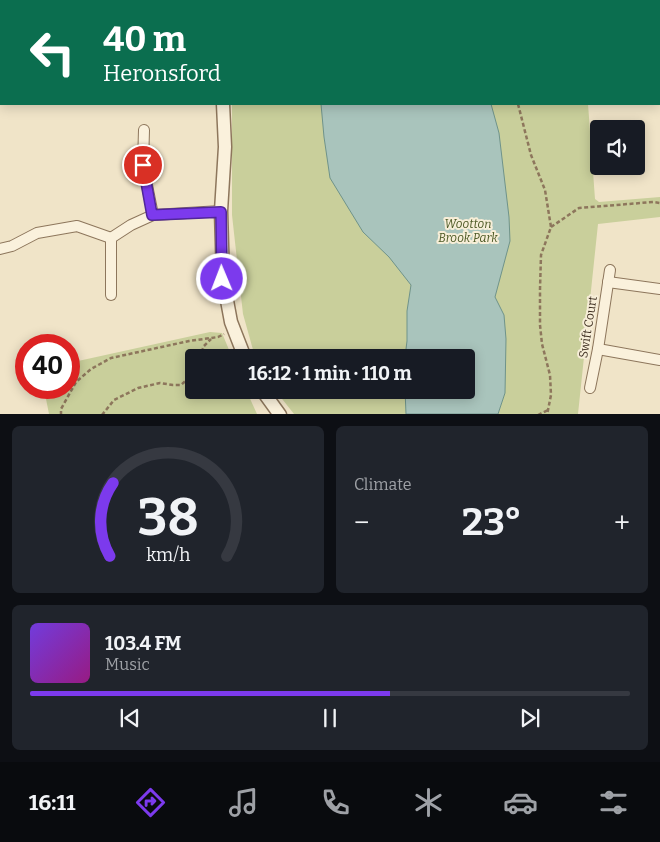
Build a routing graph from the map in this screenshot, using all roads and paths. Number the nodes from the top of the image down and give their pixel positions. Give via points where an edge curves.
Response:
1 (223, 105) edge
2 (518, 105) edge
3 (144, 130) dead end
4 (660, 203) edge
5 (221, 212) junction
6 (152, 215) junction
7 (551, 227) junction
8 (111, 238) junction
9 (0, 248) edge
10 (610, 270) dead end
11 (608, 282) junction
12 (660, 288) edge
13 (111, 295) dead end
14 (234, 328) junction
15 (212, 338) junction
16 (203, 349) edge
17 (242, 349) edge
18 (598, 349) junction
19 (660, 360) edge
20 (185, 381) edge
21 (590, 388) dead end
22 (269, 399) edge
23 (548, 410) junction
24 (61, 414) edge
25 (102, 414) edge
26 (280, 414) edge
27 (538, 414) edge
28 (547, 414) edge

1 - 5 street via 225,147
2 - 7 path via 531,155 545,190
3 - 6 street via 143,165
4 - 7 path via 579,208
5 - 6 street
5 - 14 street via 222,279
6 - 8 street
7 - 23 path via 542,254 540,289 542,344 550,375
8 - 9 street via 77,226 37,233 12,246
8 - 13 street
10 - 11 street, Swift Court
11 - 12 street
11 - 18 street, Swift Court
14 - 15 path
14 - 17 street
15 - 16 path
15 - 24 path via 111,358 76,382
18 - 19 street
18 - 21 street, Swift Court
20 - 25 path via 181,385 160,383 138,388 114,400
22 - 26 street
23 - 27 path
23 - 28 path

